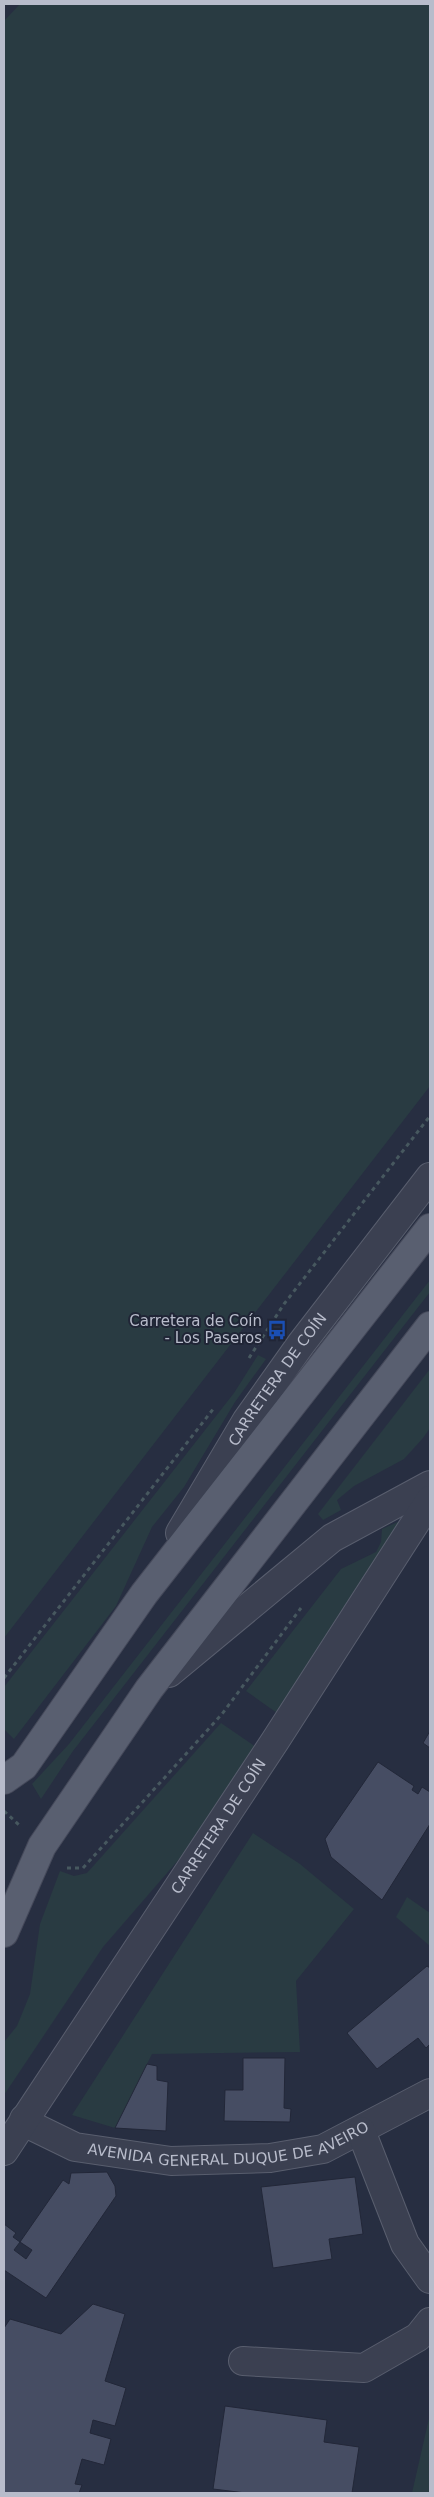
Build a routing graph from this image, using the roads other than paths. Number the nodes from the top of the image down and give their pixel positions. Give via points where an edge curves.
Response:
1 (430, 1177) edge
2 (430, 1228) edge
3 (430, 1326) edge
4 (430, 1485) edge
5 (430, 1500) edge
6 (144, 1594) junction
7 (149, 1689) junction
8 (4, 1780) edge
9 (4, 1933) edge
10 (430, 2093) edge
11 (24, 2119) junction
12 (361, 2131) junction
13 (4, 2151) edge
14 (430, 2279) edge
15 (430, 2322) edge
16 (243, 2361) dead end

1 - 6 street, CARRETERA DE COÍN via 301,1344 247,1420
2 - 6 main road
3 - 7 main road
4 - 7 street via 332,1538
5 - 11 street, CARRETERA DE COÍN via 275,1742
6 - 8 main road via 24,1766
7 - 9 main road via 42,1846
10 - 12 street, AVENIDA GENERAL DUQUE DE AVEIRO
11 - 12 street, AVENIDA GENERAL DUQUE DE AVEIRO via 75,2146 171,2161 279,2157 323,2149
11 - 13 street, CARRETERA DE COÍN
12 - 14 street via 405,2244
15 - 16 street via 418,2337 364,2368

